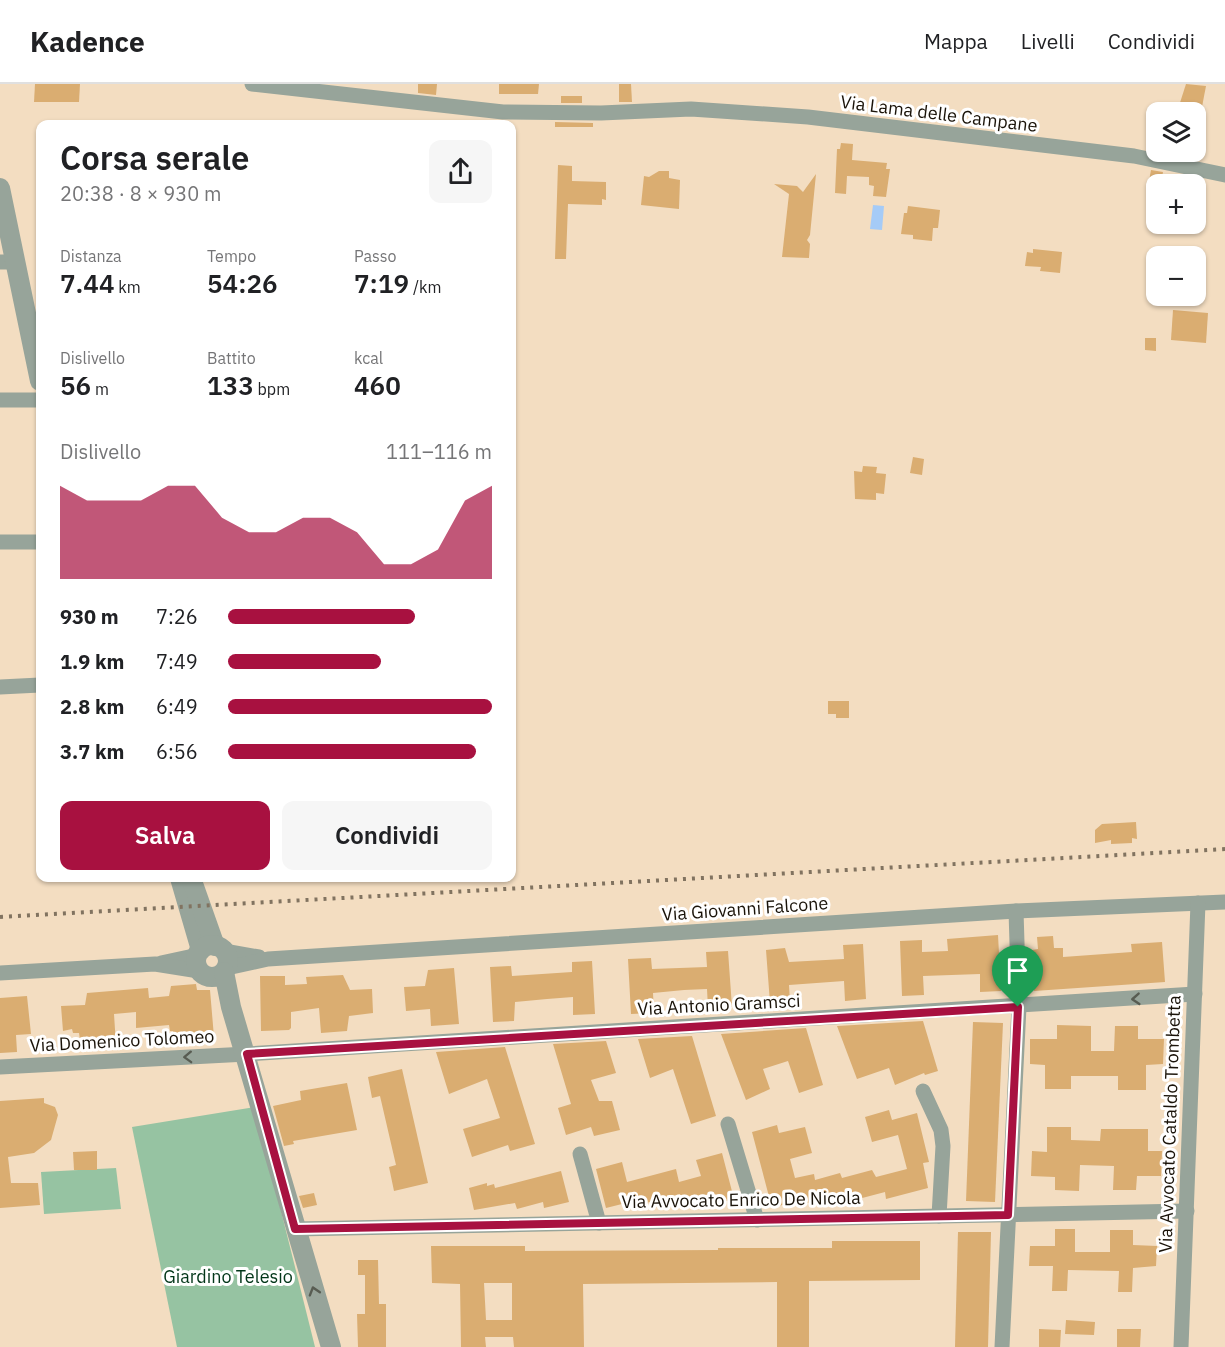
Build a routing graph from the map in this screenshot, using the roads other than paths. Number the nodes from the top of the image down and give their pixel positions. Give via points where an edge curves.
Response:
1 (252, 84) edge
2 (1225, 175) edge
3 (0, 188) edge
4 (8, 262) edge
5 (36, 366) edge
6 (0, 400) edge
7 (36, 400) edge
8 (0, 542) edge
9 (36, 542) edge
10 (36, 685) edge
11 (0, 687) edge
12 (182, 882) edge
13 (191, 882) edge
14 (1225, 902) edge
15 (1198, 903) junction
16 (1016, 911) junction
17 (212, 961) junction
18 (0, 973) edge
19 (1195, 994) junction
20 (1018, 1007) junction
21 (247, 1054) junction
22 (0, 1067) edge
23 (923, 1091) dead end
24 (728, 1124) dead end
25 (580, 1154) dead end
26 (1187, 1211) junction
27 (1008, 1215) junction
28 (939, 1216) junction
29 (757, 1220) junction
30 (599, 1223) junction
31 (295, 1229) junction
32 (331, 1347) edge
33 (1002, 1347) edge
34 (1182, 1347) edge

1 - 2 street, Via Lama delle Campane via 503,112 691,109 808,117 1134,156
3 - 4 street
4 - 5 street
6 - 7 street
8 - 9 street
10 - 11 street
12 - 17 street
13 - 17 street
14 - 15 street, Via Giovanni Falcone
15 - 16 street, Via Giovanni Falcone
15 - 19 street, Via Avvocato Cataldo Trombetta
16 - 17 street, Via Giovanni Falcone
16 - 20 street
17 - 18 street
17 - 21 street
19 -> 20 street, Via Antonio Gramsci
19 - 26 street, Via Avvocato Cataldo Trombetta
20 - 21 street, Via Antonio Gramsci
20 - 27 street
21 -> 22 street, Via Domenico Tolomeo
21 - 31 street
23 - 28 street via 941,1130
24 - 29 street
25 - 30 street
26 - 27 street, Via Avvocato Enrico De Nicola
26 - 34 street, Via Avvocato Cataldo Trombetta
27 - 28 street, Via Avvocato Enrico De Nicola
27 - 33 street
28 - 29 street, Via Avvocato Enrico De Nicola
29 - 30 street, Via Avvocato Enrico De Nicola
30 - 31 street, Via Avvocato Enrico De Nicola
32 -> 31 street

